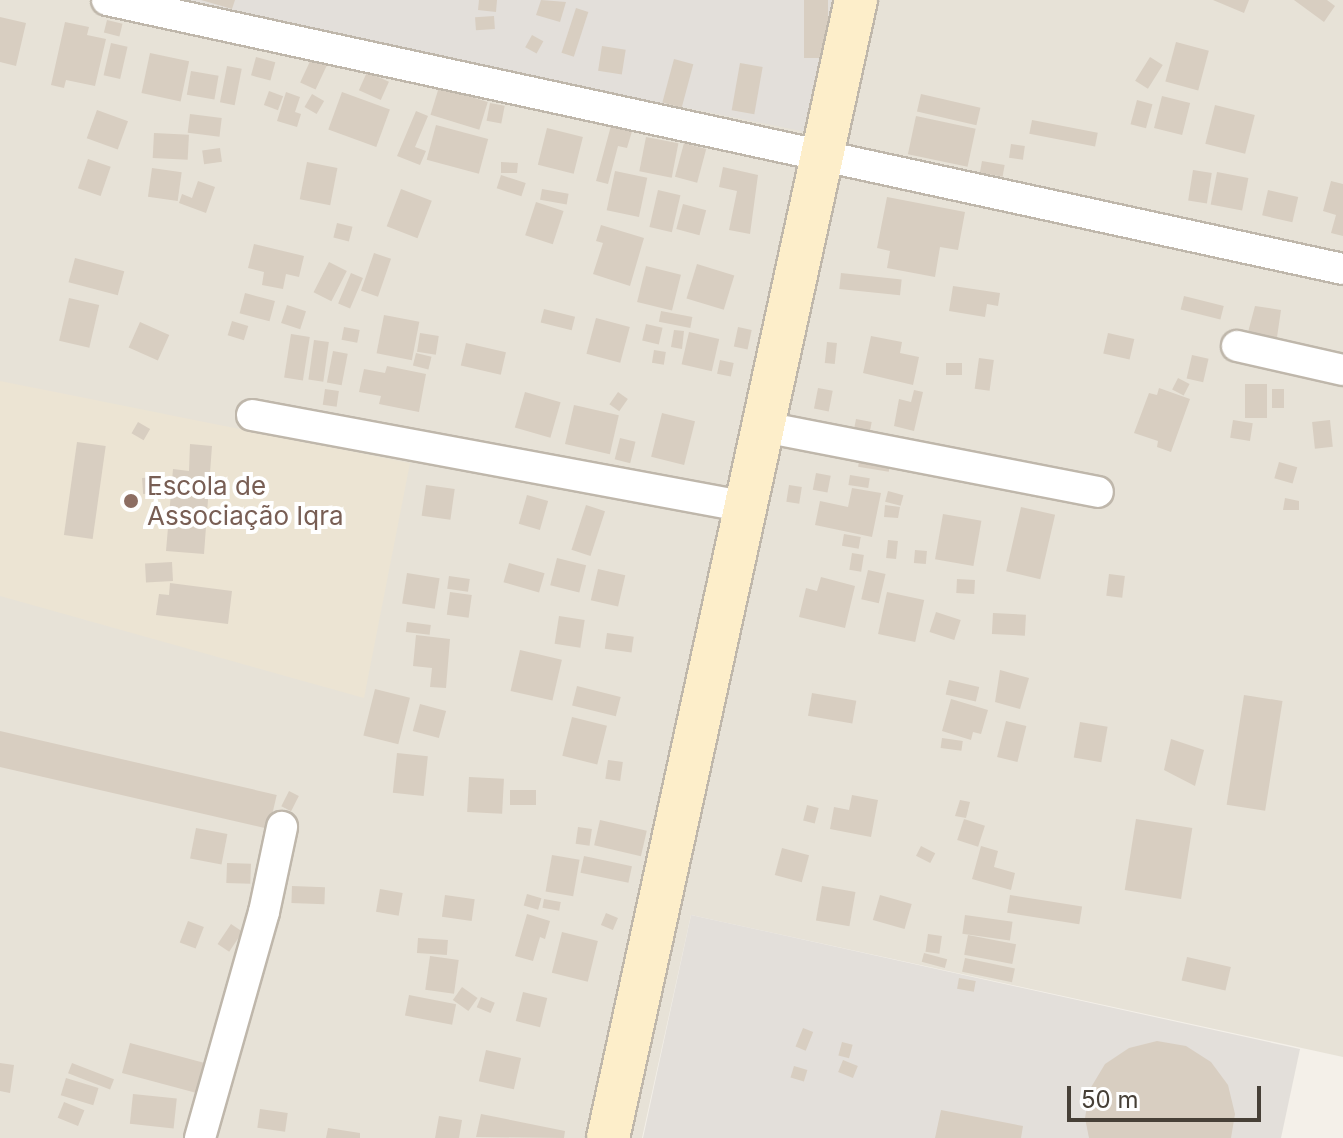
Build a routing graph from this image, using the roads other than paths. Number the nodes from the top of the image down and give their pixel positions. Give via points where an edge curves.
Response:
1 (107, 0) edge
2 (856, 0) edge
3 (821, 153) junction
4 (1343, 269) edge
5 (1237, 346) dead end
6 (1343, 370) edge
7 (252, 415) dead end
8 (764, 427) junction
9 (1098, 492) dead end
10 (747, 507) junction
11 (282, 827) dead end
12 (200, 1138) edge
13 (608, 1138) edge

1 - 3 street
2 - 3 street
3 - 4 street
3 - 8 street
5 - 6 street
7 - 10 street
8 - 9 street
8 - 10 street
10 - 13 street
11 - 12 street via 264,912

